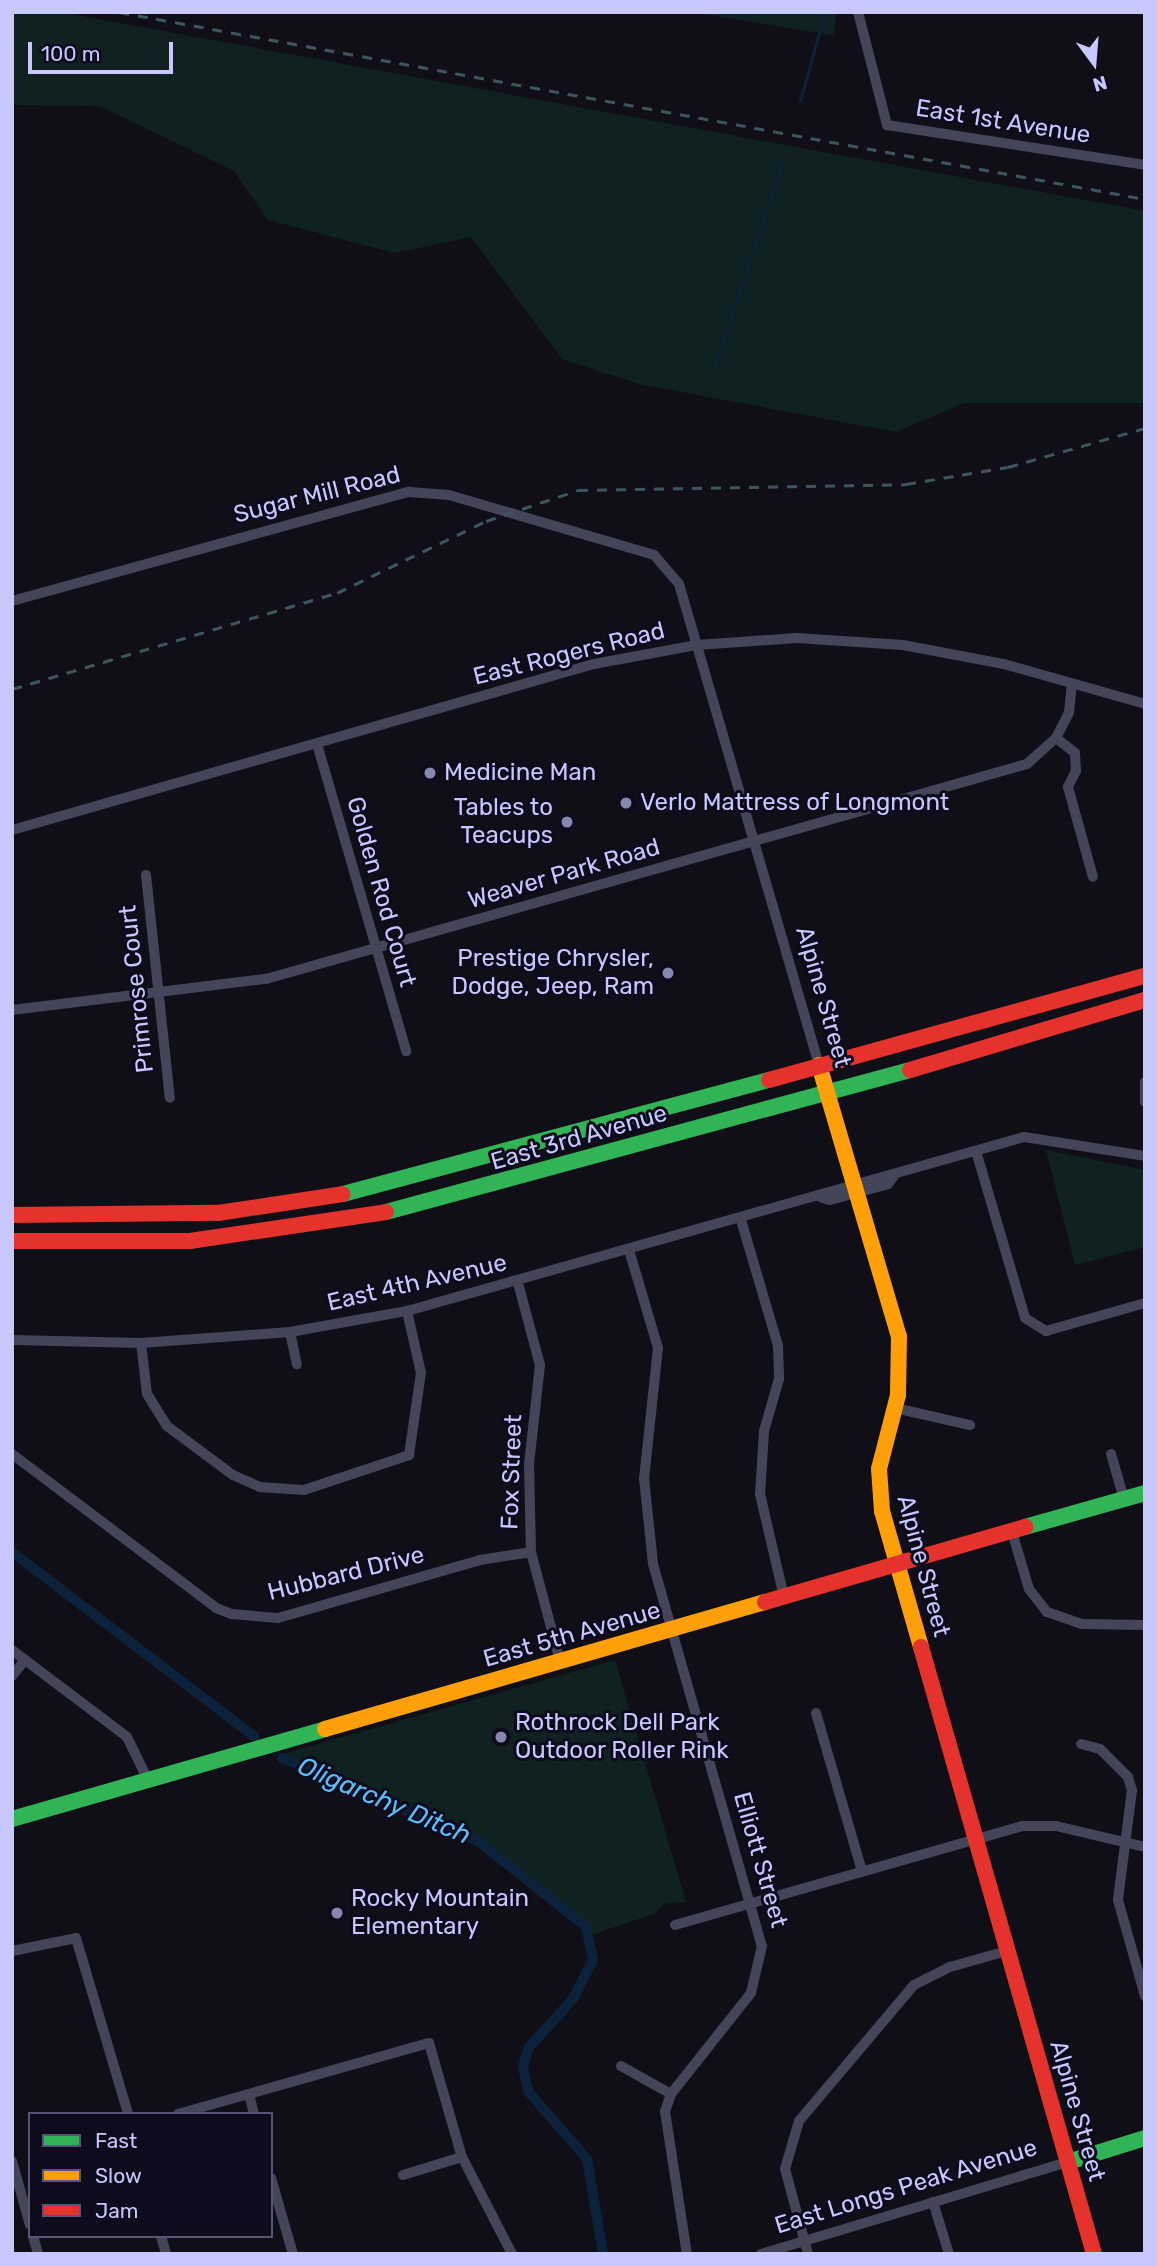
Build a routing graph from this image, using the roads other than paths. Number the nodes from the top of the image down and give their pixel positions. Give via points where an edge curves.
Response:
1 (858, 12) edge
2 (1145, 165) edge
3 (12, 601) edge
4 (697, 645) junction
5 (1072, 684) junction
6 (1145, 704) edge
7 (1056, 738) junction
8 (317, 744) junction
9 (12, 830) edge
10 (754, 841) junction
11 (146, 875) dead end
12 (1093, 877) dead end
13 (375, 950) junction
14 (1145, 976) edge
15 (158, 993) junction
16 (1145, 1000) edge
17 (12, 1010) edge
18 (405, 1051) dead end
19 (819, 1065) junction
20 (1145, 1082) edge
21 (828, 1094) junction
22 (170, 1098) dead end
23 (1145, 1102) edge
24 (976, 1152) junction
25 (1144, 1152) edge
26 (857, 1187) junction
27 (12, 1215) edge
28 (741, 1220) junction
29 (12, 1241) edge
30 (629, 1250) junction
31 (518, 1283) junction
32 (1145, 1303) edge
33 (407, 1311) junction
34 (290, 1332) junction
35 (12, 1340) edge
36 (141, 1343) junction
37 (297, 1364) dead end
38 (895, 1408) junction
39 (970, 1425) dead end
40 (12, 1454) edge
41 (1111, 1454) dead end
42 (1145, 1493) edge
43 (1124, 1499) junction
44 (1012, 1532) junction
45 (531, 1552) junction
46 (897, 1565) junction
47 (784, 1597) junction
48 (1145, 1625) edge
49 (672, 1629) junction
50 (12, 1650) edge
51 (25, 1660) junction
52 (560, 1661) junction
53 (12, 1676) edge
54 (816, 1713) dead end
55 (1081, 1744) dead end
56 (148, 1780) junction
57 (12, 1819) edge
58 (975, 1838) junction
59 (1125, 1843) junction
60 (1145, 1847) edge
61 (862, 1871) junction
62 (750, 1903) junction
63 (675, 1925) dead end
64 (12, 1951) edge
65 (1007, 1951) junction
66 (1145, 1996) edge
67 (621, 2066) dead end
68 (248, 2094) junction
69 (671, 2094) junction
70 (127, 2112) edge
71 (185, 2112) edge
72 (253, 2112) edge
73 (1145, 2138) edge
74 (462, 2157) junction
75 (12, 2161) edge
76 (1068, 2162) junction
77 (403, 2175) dead end
78 (273, 2185) edge
79 (933, 2202) junction
80 (28, 2218) edge
81 (804, 2241) junction
82 (293, 2254) edge
83 (512, 2254) edge
84 (687, 2254) edge
85 (761, 2254) edge
86 (808, 2254) edge
87 (949, 2254) edge
88 (1094, 2254) edge

1 - 2 street, East 1st Avenue via 887,125
3 - 4 street, Sugar Mill Road via 377,498 433,492 654,555 679,584
4 - 5 street, East Rogers Road via 797,638 903,645 1004,664
4 - 8 street, East Rogers Road via 594,664
4 - 10 street, Alpine Street
5 - 6 street, East Rogers Road
5 - 7 street, Weaver Park Road via 1069,712
7 - 10 street, Weaver Park Road via 1027,764
7 - 12 street via 1075,753 1076,771 1068,787
8 - 9 street, East Rogers Road
8 - 13 street, Golden Rod Court
10 - 13 street, Weaver Park Road
10 - 19 street, Alpine Street
11 - 15 street, Primrose Court
13 - 15 street, Weaver Park Road via 266,979
13 - 18 street, Golden Rod Court
14 - 19 street, East 3rd Avenue
15 - 17 street, Weaver Park Road
15 - 22 street, Primrose Court
16 - 21 street, East 3rd Avenue
19 - 21 street, Alpine Street
19 - 27 street, East 3rd Avenue via 468,1165 344,1195 218,1213
20 - 23 street
21 - 26 street, Alpine Street
21 - 29 street, East 3rd Avenue via 430,1203 338,1222 190,1241
24 - 25 street, East 4th Avenue via 1030,1137
24 - 26 street, East 4th Avenue
24 - 32 street via 1025,1318 1046,1331
26 - 28 street, East 4th Avenue
26 - 38 street, Alpine Street via 899,1336
28 - 30 street, East 4th Avenue
28 - 47 street via 778,1346 779,1379 764,1431 760,1494
30 - 31 street, East 4th Avenue
30 - 49 street, Elliott Street via 658,1348 644,1478 653,1564
31 - 33 street, East 4th Avenue
31 - 45 street, Fox Street via 540,1365 529,1464
33 - 34 street, East 4th Avenue
33 - 36 street via 421,1373 409,1455 304,1490 260,1488 233,1475 167,1426 147,1394
34 - 36 street, East 4th Avenue
34 - 37 street
35 - 36 street, East 4th Avenue
38 - 39 street
38 - 46 street, Alpine Street via 879,1483
40 - 45 street, Hubbard Drive via 216,1608 232,1614 278,1618 480,1560
41 - 43 street
42 - 43 street, East 5th Avenue
43 - 44 street, East 5th Avenue
44 - 46 street, East 5th Avenue
44 - 48 street via 1029,1589 1047,1612 1081,1624
45 - 52 street, Fox Street
46 - 47 street, East 5th Avenue
46 - 58 street, Alpine Street
47 - 49 street, East 5th Avenue
49 - 52 street, East 5th Avenue
49 - 62 street, Elliott Street
50 - 51 street
51 - 53 street
51 - 56 street via 127,1737
52 - 56 street, East 5th Avenue
54 - 61 street
55 - 59 street via 1100,1749 1128,1777 1132,1807
56 - 57 street, East 5th Avenue
58 - 59 street via 1039,1824
58 - 61 street
58 - 65 street, Alpine Street
59 - 60 street
59 - 66 street via 1118,1900
61 - 62 street
62 - 63 street
62 - 69 street, Elliott Street via 762,1946 756,1984
64 - 70 street via 76,1938
65 - 76 street, Alpine Street
65 - 81 street via 950,1967 914,1985 799,2120 785,2169
67 - 69 street
68 - 71 street
68 - 72 street
68 - 74 street via 429,2043
69 - 84 street, Elliott Street via 664,2128
73 - 76 street, East Longs Peak Avenue
74 - 77 street
74 - 83 street
75 - 80 street
76 - 79 street, East Longs Peak Avenue
76 - 88 street, Alpine Street
78 - 82 street
79 - 81 street, East Longs Peak Avenue
79 - 87 street
81 - 85 street, East Longs Peak Avenue
81 - 86 street

